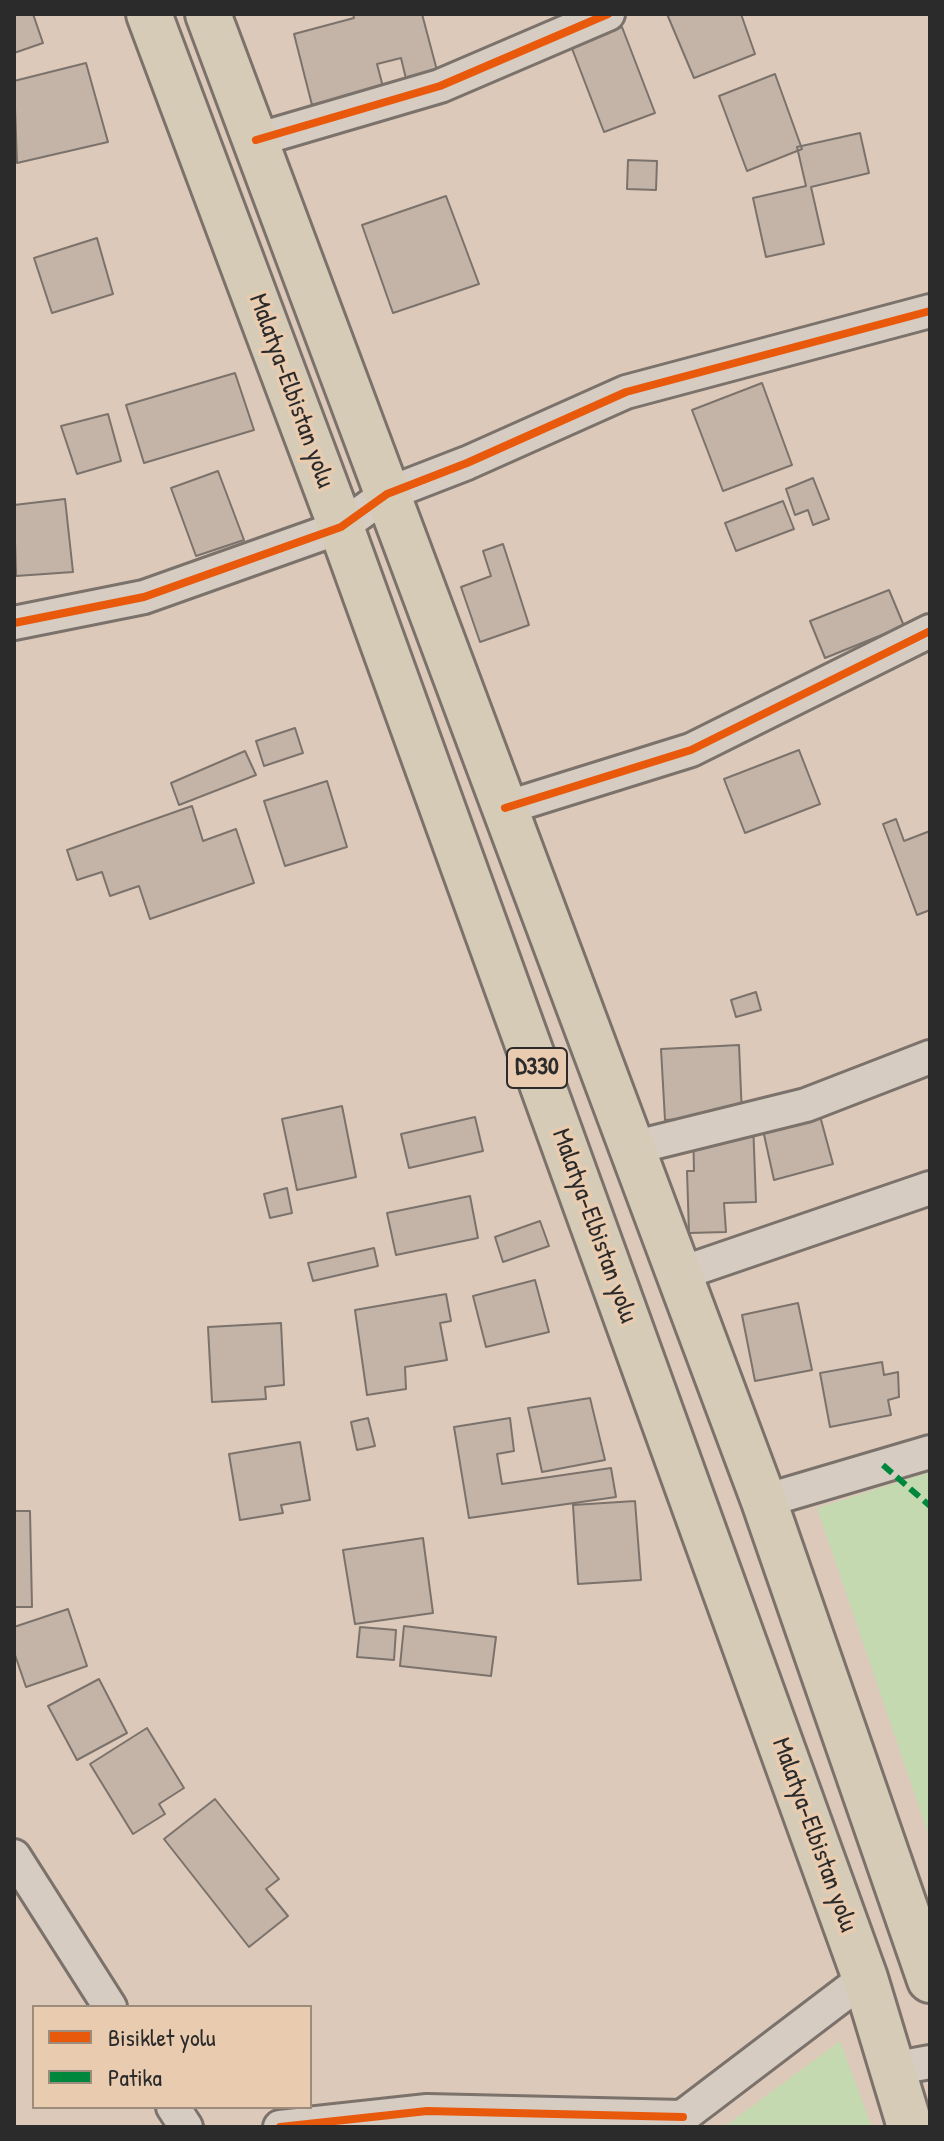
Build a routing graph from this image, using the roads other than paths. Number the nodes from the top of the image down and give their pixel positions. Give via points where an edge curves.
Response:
1 (149, 14) edge
2 (208, 14) edge
3 (608, 14) edge
4 (256, 140) junction
5 (930, 311) edge
6 (387, 494) junction
7 (341, 527) junction
8 (14, 623) edge
9 (930, 631) edge
10 (505, 808) junction
11 (930, 1057) edge
12 (632, 1148) junction
13 (930, 1188) edge
14 (679, 1274) junction
15 (930, 1452) edge
16 (764, 1501) junction
17 (14, 1856) edge
18 (865, 1978) junction
19 (930, 1980) edge
20 (109, 2005) edge
21 (911, 2066) edge
22 (174, 2109) edge
23 (676, 2122) edge
24 (186, 2127) edge
25 (280, 2127) edge
26 (910, 2127) edge

1 - 7 main road, Malatya-Elbistan yolu / D330
2 - 4 main road, Malatya-Elbistan yolu / D330
3 - 4 street via 440,86
4 - 6 main road, Malatya-Elbistan yolu / D330
5 - 6 street via 626,392
6 - 7 street
6 - 10 main road, Malatya-Elbistan yolu / D330
7 - 8 street via 144,597
7 - 18 main road, Malatya-Elbistan yolu / D330
9 - 10 street via 691,750
10 - 12 main road, Malatya-Elbistan yolu / D330
11 - 12 street via 806,1105
12 - 14 main road, Malatya-Elbistan yolu / D330
13 - 14 street
14 - 16 main road, Malatya-Elbistan yolu / D330
15 - 16 street
16 - 19 main road, Malatya-Elbistan yolu / D330
17 - 20 street
18 - 21 main road, Malatya-Elbistan yolu / D330
18 - 23 street
21 - 26 main road, Malatya-Elbistan yolu / D330
22 - 24 street
23 - 25 street via 427,2111

